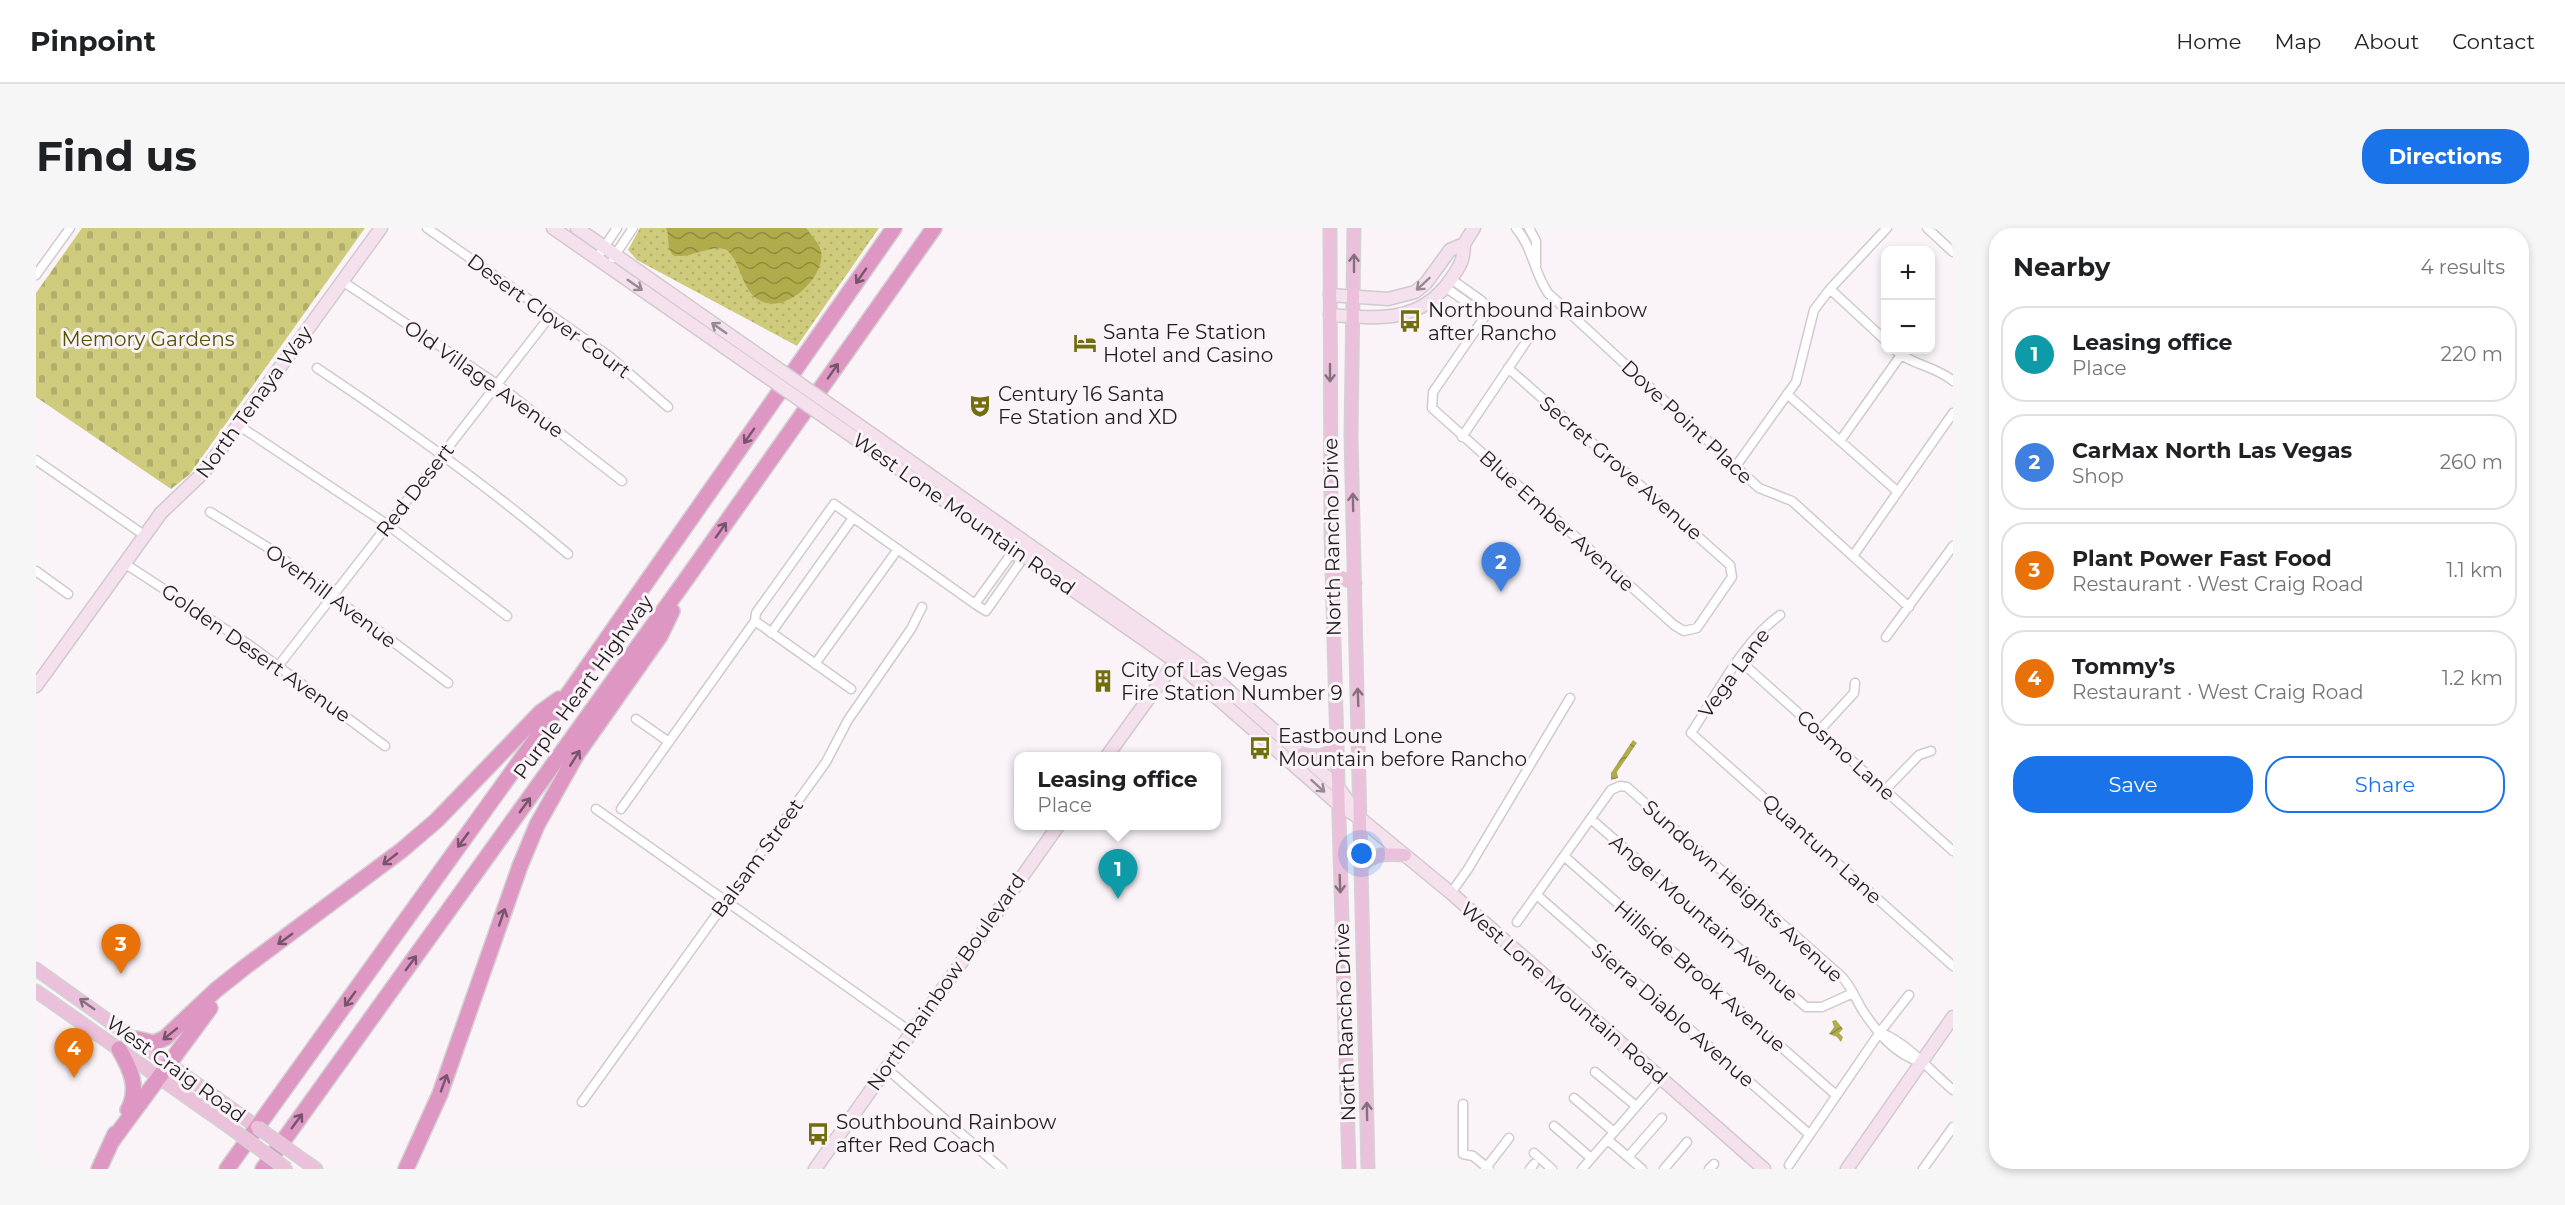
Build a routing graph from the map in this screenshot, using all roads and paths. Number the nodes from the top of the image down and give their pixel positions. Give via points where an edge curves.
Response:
1 (70, 228) edge
2 (381, 228) edge
3 (428, 228) edge
4 (553, 228) edge
5 (577, 228) edge
6 (617, 228) edge
7 (633, 228) edge
8 (894, 228) edge
9 (934, 228) edge
10 (1330, 228) edge
11 (1354, 228) edge
12 (1474, 228) edge
13 (1515, 228) edge
14 (1529, 228) edge
15 (1887, 228) edge
16 (1927, 228) edge
17 (1464, 244) junction
18 (610, 251) junction
19 (1953, 252) edge
20 (597, 258) junction
21 (608, 266) junction
22 (1536, 267) junction
23 (36, 275) edge
24 (342, 281) junction
25 (1448, 283) junction
26 (1830, 290) junction
27 (1330, 295) junction
28 (1354, 298) junction
29 (550, 315) junction
30 (1329, 315) junction
31 (1353, 316) junction
32 (1881, 336) edge
33 (1528, 339) dead end
34 (1897, 354) edge
35 (1903, 354) edge
36 (763, 367) junction
37 (317, 368) dead end
38 (1508, 368) junction
39 (1953, 381) edge
40 (497, 384) junction
41 (1787, 394) junction
42 (668, 407) dead end
43 (1953, 413) edge
44 (238, 425) junction
45 (1462, 437) junction
46 (1840, 441) junction
47 (441, 456) junction
48 (36, 460) edge
49 (1736, 466) junction
50 (622, 481) dead end
51 (1898, 492) junction
52 (210, 512) dead end
53 (853, 518) junction
54 (387, 525) junction
55 (144, 535) junction
56 (1953, 546) edge
57 (1024, 548) junction
58 (898, 549) junction
59 (568, 554) dead end
60 (1853, 556) junction
61 (124, 563) junction
62 (36, 571) edge
63 (1332, 575) junction
64 (687, 578) junction
65 (1355, 583) junction
66 (68, 594) dead end
67 (332, 596) junction
68 (975, 604) junction
69 (922, 607) dead end
70 (1909, 608) junction
71 (1780, 615) dead end
72 (507, 616) dead end
73 (755, 621) junction
74 (1689, 631) joint
75 (771, 633) junction
76 (1886, 637) dead end
77 (1179, 657) junction
78 (1739, 660) junction
79 (815, 664) junction
80 (279, 665) junction
81 (37, 683) edge
82 (448, 683) dead end
83 (1855, 683) dead end
84 (851, 689) dead end
85 (571, 690) junction
86 (1570, 698) dead end
87 (636, 719) dead end
88 (1820, 732) junction
89 (1691, 733) joint
90 (669, 742) junction
91 (1336, 745) junction
92 (385, 746) dead end
93 (1931, 750) dead end
94 (1110, 752) edge
95 (1302, 754) junction
96 (1337, 786) junction
97 (1885, 790) junction
98 (1338, 804) junction
99 (596, 809) dead end
100 (621, 809) dead end
101 (1361, 819) junction
102 (1591, 819) junction
103 (1054, 830) edge
104 (1953, 851) edge
105 (1405, 855) junction
106 (1564, 857) junction
107 (1362, 866) junction
108 (1451, 893) junction
109 (1538, 896) junction
110 (726, 902) junction
111 (1517, 922) dead end
112 (1953, 966) edge
113 (245, 967) junction
114 (36, 969) edge
115 (36, 979) edge
116 (67, 990) junction
117 (36, 991) edge
118 (1853, 993) junction
119 (1909, 995) dead end
120 (1953, 1017) edge
121 (911, 1032) junction
122 (1880, 1032) junction
123 (137, 1039) junction
124 (118, 1049) junction
125 (1921, 1062) junction
126 (168, 1064) junction
127 (886, 1068) junction
128 (1595, 1072) dead end
129 (158, 1077) junction
130 (1661, 1078) junction
131 (1953, 1090) edge
132 (1836, 1095) junction
133 (1574, 1098) dead end
134 (582, 1102) dead end
135 (1463, 1104) dead end
136 (1636, 1106) junction
137 (1662, 1118) dead end
138 (1554, 1126) dead end
139 (1953, 1127) edge
140 (1614, 1132) junction
141 (1809, 1134) junction
142 (421, 1136) junction
143 (1509, 1138) dead end
144 (1608, 1140) junction
145 (112, 1141) junction
146 (1687, 1142) dead end
147 (1534, 1153) dead end
148 (1628, 1157) junction
149 (1591, 1158) junction
150 (311, 1165) edge
151 (1789, 1165) dead end
152 (1637, 1167) edge
153 (1487, 1168) edge
154 (99, 1169) edge
155 (227, 1169) edge
156 (263, 1169) edge
157 (287, 1169) edge
158 (397, 1169) edge
159 (406, 1169) edge
160 (815, 1169) edge
161 (1002, 1169) edge
162 (1349, 1169) edge
163 (1368, 1169) edge
164 (1552, 1169) edge
165 (1582, 1169) edge
166 (1664, 1169) edge
167 (1764, 1169) edge
168 (1847, 1169) edge
169 (1923, 1169) edge

1 - 23 street
2 - 24 main road, North Tenaya Way
3 - 29 street, Desert Clover Court
4 - 20 main road, West Lone Mountain Road
5 - 18 main road, West Lone Mountain Road
6 - 18 street
7 - 18 street
8 -> 85 highway, Purple Heart Highway
64 -> 9 highway, Purple Heart Highway
10 - 27 main road, North Rancho Drive
28 -> 11 main road, North Rancho Drive
12 - 17 main road
13 - 22 street, Dove Point Place via 1524,237
14 - 22 street, Dove Point Place via 1536,241
15 - 26 street
16 - 19 street
17 - 25 main road via 1464,259
17 -> 28 main road via 1450,250 1415,292 1388,299
18 - 20 street
18 - 21 street
36 -> 18 main road, West Lone Mountain Road
20 - 21 main road, West Lone Mountain Road
21 -> 36 main road, West Lone Mountain Road
22 - 49 street, Dove Point Place via 1548,293
24 - 40 street, Old Village Avenue
24 - 44 main road, North Tenaya Way
25 - 31 main road via 1424,307 1409,313
25 - 45 street, Blue Ember Avenue via 1476,309 1488,312 1433,392 1431,403 1437,415
26 - 32 street
26 - 41 street via 1814,310 1796,382
27 - 28 main road
27 - 30 main road, North Rancho Drive
28 - 31 main road, North Rancho Drive
29 - 40 street, Red Desert
29 - 42 street, Desert Clover Court via 609,356
30 - 31 main road
30 -> 63 main road, North Rancho Drive
65 -> 31 main road, North Rancho Drive
33 - 38 street
34 - 46 street
35 - 39 street via 1942,371
36 - 57 main road, West Lone Mountain Road, bridge via 836,425
36 - 57 main road, West Lone Mountain Road, bridge via 843,414
37 - 47 street
38 - 45 street
38 - 74 street, Secret Grove Avenue via 1726,560 1732,569 1729,582 1701,624
40 - 47 street, Red Desert
40 - 50 street, Old Village Avenue
41 - 46 street
41 - 49 street
43 - 51 street
44 - 54 street
44 - 55 main road, North Tenaya Way via 200,478 167,507
45 - 74 street, Blue Ember Avenue via 1674,625
46 - 51 street
47 - 54 street, Red Desert
47 - 59 street
48 - 55 street
49 - 60 street, Dove Point Place via 1759,488 1792,501
51 - 60 street
52 - 67 street, Overhill Avenue via 267,547
53 - 58 street
53 - 73 street via 834,504 756,613
53 - 75 street
54 - 67 street, Red Desert
54 - 72 street
55 - 61 main road, North Tenaya Way
56 - 70 street
57 - 68 street via 1009,557
57 - 68 street via 1019,564 986,611
57 - 77 main road, West Lone Mountain Road
58 - 68 street
58 - 79 street
60 - 70 street, Dove Point Place
61 - 80 street, Golden Desert Avenue
61 - 81 main road, North Tenaya Way
62 - 66 street
63 - 65 main road
63 - 91 main road, North Rancho Drive
142 -> 64 highway via 440,1094 537,825 577,754 660,636
156 -> 64 highway, Purple Heart Highway
101 -> 65 main road, North Rancho Drive
67 - 80 street, Red Desert
67 - 82 street, Overhill Avenue
69 - 110 street, Balsam Street via 848,720 826,762
70 - 76 street
71 - 78 street, Vega Lane via 1767,624
73 - 75 street
73 - 90 street
75 - 79 street
77 - 94 main road
77 - 95 main road, West Lone Mountain Road via 1200,665
77 -> 98 main road, West Lone Mountain Road
78 - 88 street, Cosmo Lane
78 - 89 street, Vega Lane
79 - 84 street
80 - 92 street, Golden Desert Avenue
83 - 88 street via 1854,693
85 -> 113 highway via 541,712 437,820 402,850
85 -> 155 highway, Purple Heart Highway
86 - 108 street
87 - 90 street
88 - 97 street, Cosmo Lane
89 - 112 street, Quantum Lane
90 - 100 street
91 - 95 main road via 1321,757
91 - 96 main road, North Rancho Drive
93 - 97 street via 1919,755
95 - 96 main road, West Lone Mountain Road
96 - 98 main road, North Rancho Drive
96 - 101 main road, West Lone Mountain Road
97 - 104 street, Cosmo Lane
98 - 101 main road, West Lone Mountain Road
98 -> 162 main road, North Rancho Drive
99 - 110 street
101 - 105 main road, West Lone Mountain Road
101 - 107 main road, North Rancho Drive
102 - 106 street
102 - 118 street, Angel Mountain Avenue via 1806,1007 1822,1007
102 - 118 street, Sundown Heights Avenue via 1611,790 1627,788 1846,980
103 - 121 main road, North Rainbow Boulevard
105 - 107 main road via 1381,854
105 - 108 main road, West Lone Mountain Road
106 - 109 street
106 - 132 street, Hillside Brook Avenue
163 -> 107 main road, North Rancho Drive
108 - 130 main road, West Lone Mountain Road
109 - 111 street
109 - 141 street, Sierra Diablo Avenue
110 - 121 street
110 - 134 street, Balsam Street
113 -> 123 highway via 165,1038 154,1043
113 - 126 highway
114 - 116 main road, West Craig Road
115 - 116 main road
123 -> 116 main road, West Craig Road
117 - 124 main road, West Craig Road
118 - 122 street, Sundown Heights Avenue
119 - 122 street
120 - 125 main road
121 - 127 main road, North Rainbow Boulevard
122 - 125 street, Sundown Heights Avenue via 1889,1045
122 - 132 street
123 - 126 main road, West Craig Road
124 - 129 main road, West Craig Road
124 - 145 highway via 129,1068 134,1091
125 - 131 street, Sundown Heights Avenue
125 - 168 main road
126 - 129 highway
126 - 150 main road, West Craig Road, bridge
127 - 160 main road, North Rainbow Boulevard
127 - 161 street
128 - 136 street
129 - 145 highway
129 - 157 main road, West Craig Road, bridge
130 - 136 street
130 - 167 main road, West Lone Mountain Road
132 - 141 street
133 - 140 street
135 - 153 street via 1463,1154 1473,1156
136 - 140 street
137 - 148 street
138 - 149 street
139 - 169 street
140 - 144 street
141 - 151 street
142 - 158 highway
142 - 159 highway
143 - 153 street
144 - 148 street
144 - 149 street
145 - 154 highway
146 - 166 street
147 - 164 street
148 - 152 street
149 - 165 street

